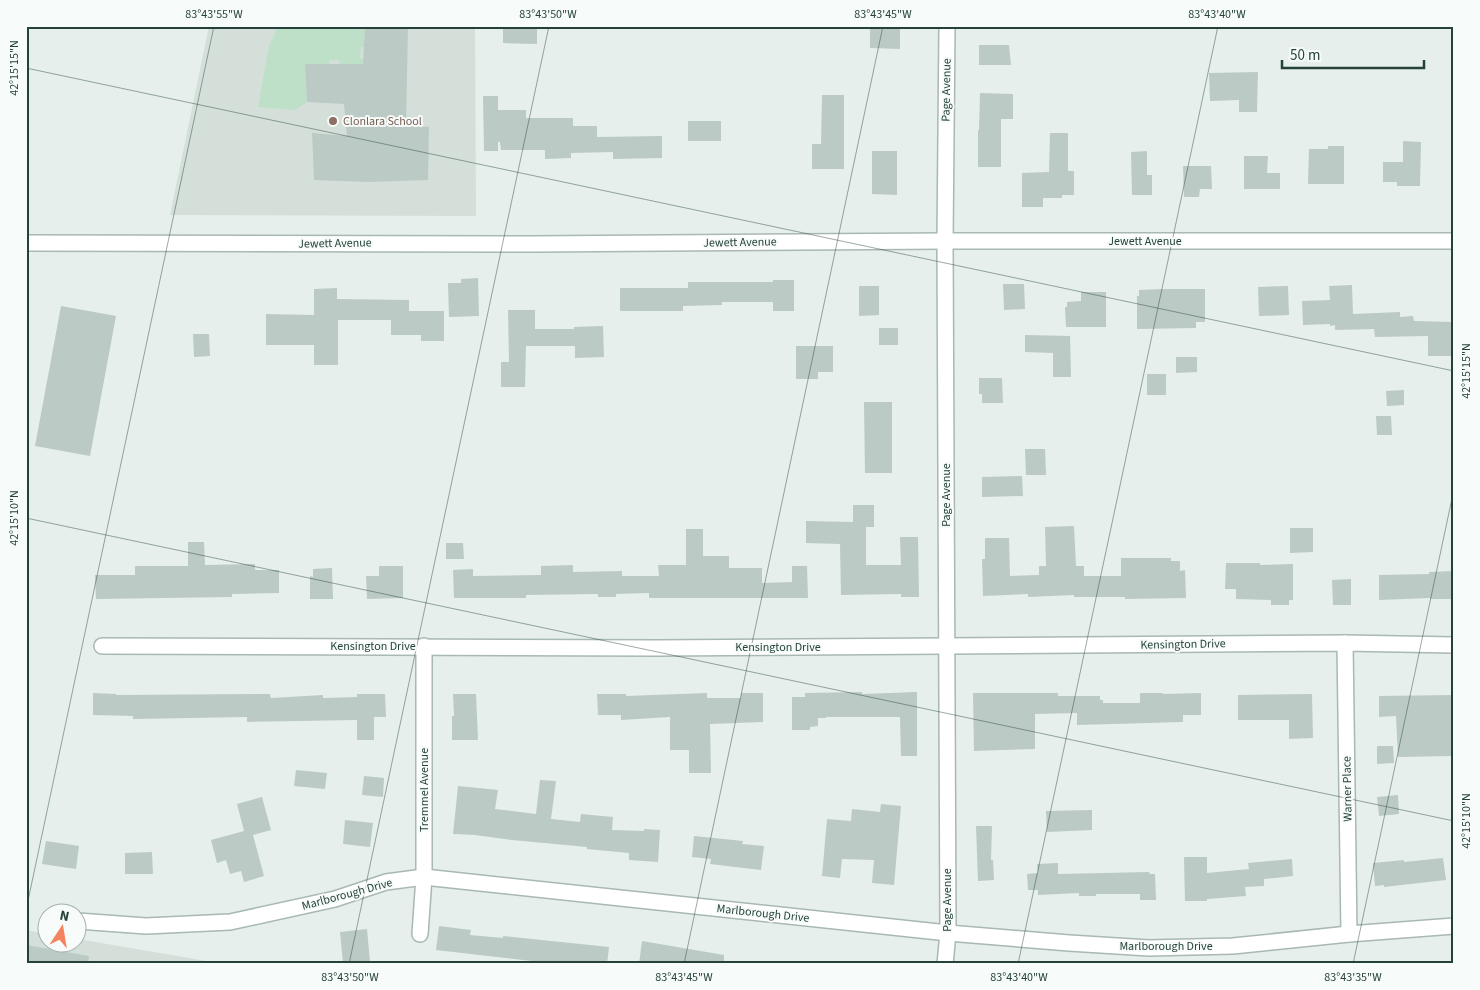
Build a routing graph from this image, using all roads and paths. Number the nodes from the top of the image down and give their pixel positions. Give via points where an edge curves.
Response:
1 (947, 26) edge
2 (944, 241) junction
3 (1454, 241) edge
4 (26, 243) edge
5 (1345, 643) junction
6 (1454, 645) edge
7 (102, 646) dead end
8 (424, 646) junction
9 (946, 647) junction
10 (424, 877) junction
11 (88, 922) edge
12 (1454, 926) edge
13 (948, 933) junction
14 (420, 934) dead end
15 (1349, 934) junction
16 (945, 964) edge

1 - 2 street, Page Avenue
2 - 3 street, Jewett Avenue
2 - 4 street, Jewett Avenue
2 - 9 street, Page Avenue
5 - 6 street, Kensington Drive
5 - 9 street, Kensington Drive
5 - 15 street, Warner Place
7 - 8 street, Kensington Drive
8 - 9 street, Kensington Drive
8 - 10 street, Tremmel Avenue
9 - 13 street, Page Avenue
10 - 11 street, Marlborough Drive via 386,882 335,899 230,922 146,926
10 - 13 street, Marlborough Drive
10 - 14 street, Tremmel Avenue
12 - 15 street, Marlborough Drive
13 - 15 street, Marlborough Drive via 1149,948 1233,946
13 - 16 street, Page Avenue

